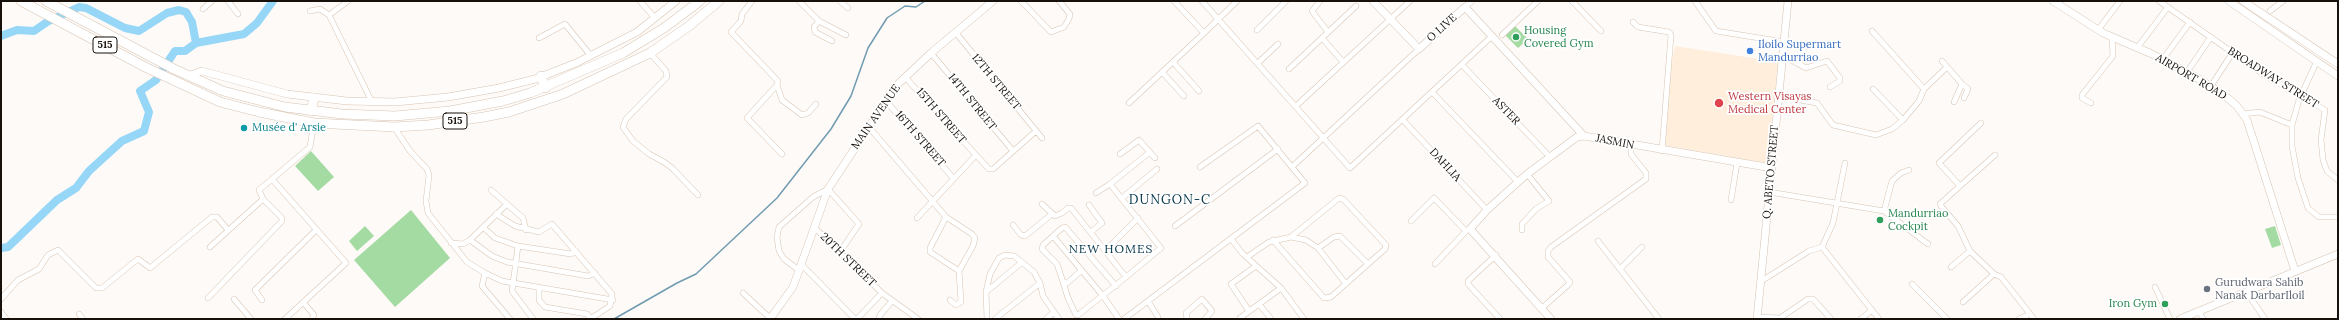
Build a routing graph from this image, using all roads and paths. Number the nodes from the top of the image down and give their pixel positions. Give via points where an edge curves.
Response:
1 (21, 1) edge
2 (212, 1) edge
3 (228, 1) edge
4 (348, 1) edge
5 (640, 1) edge
6 (676, 1) edge
7 (700, 1) edge
8 (719, 1) edge
9 (752, 1) edge
10 (799, 1) edge
11 (840, 1) edge
12 (993, 1) edge
13 (1021, 1) edge
14 (1174, 1) edge
15 (1237, 1) edge
16 (1286, 1) edge
17 (1320, 1) edge
18 (1373, 1) edge
19 (1410, 1) edge
20 (1472, 1) edge
21 (1538, 1) edge
22 (1572, 1) edge
23 (1695, 1) edge
24 (1788, 1) edge
25 (2053, 1) edge
26 (2120, 1) edge
27 (2160, 1) edge
28 (2229, 1) edge
29 (2243, 1) edge
30 (2282, 1) edge
31 (48, 2) edge
32 (1205, 2) edge
33 (1061, 3) edge
34 (1356, 6) dead end
35 (1465, 7) junction
36 (2168, 7) junction
37 (848, 8) dead end
38 (203, 9) dead end
39 (310, 11) dead end
40 (2270, 11) dead end
41 (238, 14) dead end
42 (329, 15) junction
43 (655, 18) junction
44 (1391, 18) junction
45 (1218, 19) junction
46 (819, 21) junction
47 (1633, 22) dead end
48 (2190, 22) junction
49 (1257, 30) dead end
50 (2098, 30) junction
51 (1601, 31) dead end
52 (1872, 31) dead end
53 (1328, 32) junction
54 (956, 33) junction
55 (1204, 33) junction
56 (846, 35) dead end
57 (1502, 35) dead end
58 (1491, 37) junction
59 (2112, 37) junction
60 (2211, 37) junction
61 (539, 38) dead end
62 (1322, 38) junction
63 (832, 42) dead end
64 (1784, 42) junction
65 (1278, 44) dead end
66 (2137, 48) junction
67 (1419, 49) junction
68 (2233, 52) junction
69 (650, 53) junction
70 (931, 53) junction
71 (1782, 55) junction
72 (591, 56) junction
73 (2163, 59) junction
74 (1942, 61) dead end
75 (1173, 62) junction
76 (1343, 62) junction
77 (1258, 63) junction
78 (2316, 63) junction
79 (2338, 64) edge
80 (1462, 65) junction
81 (1947, 67) junction
82 (1288, 69) dead end
83 (1162, 72) junction
84 (2186, 72) junction
85 (577, 74) junction
86 (188, 76) junction
87 (541, 76) junction
88 (2338, 76) edge
89 (905, 77) junction
90 (1962, 84) junction
91 (778, 85) junction
92 (2210, 86) junction
93 (581, 87) junction
94 (1830, 87) dead end
95 (545, 88) junction
96 (1873, 89) dead end
97 (1924, 89) junction
98 (1199, 91) dead end
99 (1432, 92) junction
100 (1184, 96) dead end
101 (1778, 96) junction
102 (2301, 96) junction
103 (314, 98) junction
104 (1964, 98) dead end
105 (886, 101) junction
106 (372, 102) junction
107 (1954, 102) dead end
108 (1129, 103) dead end
109 (2091, 103) dead end
110 (816, 104) dead end
111 (278, 106) junction
112 (1296, 106) junction
113 (311, 111) junction
114 (444, 112) junction
115 (2243, 114) junction
116 (276, 116) junction
117 (1403, 120) junction
118 (1903, 120) junction
119 (314, 123) junction
120 (445, 123) junction
121 (1981, 123) dead end
122 (2292, 125) junction
123 (868, 126) junction
124 (394, 127) junction
125 (1036, 131) junction
126 (1584, 136) junction
127 (1042, 138) dead end
128 (1323, 138) junction
129 (1631, 146) junction
130 (1278, 148) junction
131 (1013, 151) junction
132 (1662, 151) junction
133 (1150, 152) junction
134 (782, 154) dead end
135 (1120, 154) dead end
136 (976, 155) junction
137 (1995, 155) dead end
138 (1549, 156) junction
139 (1155, 158) dead end
140 (1736, 163) junction
141 (1845, 163) dead end
142 (1292, 166) junction
143 (1200, 167) dead end
144 (1157, 168) dead end
145 (1772, 168) junction
146 (1908, 170) dead end
147 (1528, 174) junction
148 (953, 178) junction
149 (272, 179) junction
150 (2338, 180) edge
151 (1518, 182) junction
152 (1110, 184) junction
153 (1960, 186) junction
154 (828, 188) junction
155 (491, 190) dead end
156 (1769, 192) junction
157 (1096, 193) dead end
158 (698, 195) dead end
159 (1122, 198) junction
160 (263, 199) junction
161 (1731, 200) dead end
162 (932, 201) junction
163 (507, 204) junction
164 (1042, 204) dead end
165 (1837, 204) junction
166 (1088, 205) dead end
167 (1487, 210) junction
168 (1884, 211) junction
169 (496, 214) junction
170 (1052, 214) junction
171 (946, 217) junction
172 (2338, 217) edge
173 (917, 218) dead end
174 (1138, 218) junction
175 (1411, 220) dead end
176 (1013, 225) dead end
177 (482, 226) junction
178 (1175, 226) dead end
179 (814, 227) junction
180 (228, 230) junction
181 (316, 230) junction
182 (526, 230) junction
183 (1468, 230) junction
184 (1522, 230) dead end
185 (1091, 232) junction
186 (1053, 236) junction
187 (1291, 237) junction
188 (1231, 239) junction
189 (470, 240) junction
190 (1273, 240) junction
191 (1598, 241) dead end
192 (451, 243) junction
193 (1928, 244) dead end
194 (518, 246) junction
195 (210, 247) dead end
196 (1642, 247) dead end
197 (1822, 247) junction
198 (1318, 248) junction
199 (1106, 250) junction
200 (576, 251) junction
201 (1970, 251) junction
202 (840, 252) junction
203 (2338, 254) edge
204 (1496, 255) junction
205 (1247, 257) junction
206 (1021, 262) junction
207 (515, 264) junction
208 (1368, 264) junction
209 (1435, 264) dead end
210 (1256, 266) junction
211 (1951, 267) dead end
212 (801, 268) junction
213 (1621, 268) junction
214 (959, 271) junction
215 (1081, 271) junction
216 (2295, 271) junction
217 (595, 273) junction
218 (485, 274) junction
219 (1994, 274) junction
220 (1126, 277) junction
221 (1063, 282) junction
222 (1760, 282) junction
223 (513, 283) junction
224 (1040, 283) junction
225 (1346, 284) junction
226 (1912, 284) dead end
227 (1116, 286) junction
228 (539, 287) junction
229 (2155, 287) dead end
230 (1281, 288) junction
231 (986, 292) junction
232 (2247, 292) junction
233 (743, 293) dead end
234 (882, 293) junction
235 (1103, 296) junction
236 (208, 298) dead end
237 (1, 299) edge
238 (234, 299) dead end
239 (262, 300) dead end
240 (613, 300) junction
241 (950, 300) dead end
242 (892, 301) junction
243 (1148, 301) junction
244 (303, 302) junction
245 (1963, 302) dead end
246 (1259, 304) junction
247 (1542, 308) junction
248 (1872, 310) junction
249 (1249, 311) junction
250 (2199, 311) junction
251 (1, 312) edge
252 (1054, 312) junction
253 (79, 314) dead end
254 (1158, 317) dead end
255 (2032, 317) edge
256 (248, 318) edge
257 (1757, 318) edge
258 (6, 319) edge
259 (83, 319) edge
260 (285, 319) edge
261 (312, 319) edge
262 (510, 319) edge
263 (533, 319) edge
264 (591, 319) edge
265 (770, 319) edge
266 (856, 319) edge
267 (879, 319) edge
268 (918, 319) edge
269 (987, 319) edge
270 (995, 319) edge
271 (1046, 319) edge
272 (1059, 319) edge
273 (1119, 319) edge
274 (1124, 319) edge
275 (1187, 319) edge
276 (1205, 319) edge
277 (1240, 319) edge
278 (1271, 319) edge
279 (1304, 319) edge
280 (1500, 319) edge
281 (1551, 319) edge
282 (1659, 319) edge
283 (1831, 319) edge
284 (1861, 319) edge
285 (1879, 319) edge
286 (1947, 319) edge
287 (2019, 319) edge
288 (2170, 319) edge
289 (2180, 319) edge
290 (2203, 319) edge
291 (2265, 319) edge

1 - 116 highway, 515 via 169,79 220,102
2 - 38 street
3 - 41 street
4 - 42 street
5 - 43 street
6 - 43 street
7 - 85 highway, 515 via 642,42
8 - 69 highway, 515
9 - 91 street via 742,14 741,21 731,32 772,74
10 - 46 street
11 - 37 street
12 - 54 street, MAIN AVENUE
13 - 33 street via 1051,32 1060,30 1069,19 1070,14
14 - 55 street
15 - 45 street
16 - 49 street
17 - 53 street via 1312,11
18 - 44 street
19 - 44 street
20 - 35 street
21 - 57 street
22 - 51 street
23 - 64 street via 1716,31
24 - 64 street, Q. ABETO STREET
25 - 50 street, AIRPORT ROAD
26 - 50 street
27 - 36 street, BROADWAY STREET
28 - 78 street
29 - 79 street
30 - 40 street
31 - 86 highway, 515
32 - 45 street
34 - 53 street
35 - 58 street, JASMIN
35 - 67 street, O LIVE
36 - 48 street, BROADWAY STREET
36 - 66 street
39 - 42 street via 320,9
42 - 106 street
43 - 72 street via 637,32
44 - 67 street
44 - 76 street
45 - 55 street
45 - 77 street
46 - 56 street
46 - 63 street via 814,27 815,32
47 - 132 street via 1638,28 1669,32 1672,38
48 - 60 street, BROADWAY STREET
48 - 73 street
50 - 59 street, AIRPORT ROAD
52 - 97 street
53 - 62 street
54 - 70 street, MAIN AVENUE
54 - 125 street, 12TH STREET
55 - 75 street
58 - 80 street
58 - 126 street, JASMIN
59 - 66 street, AIRPORT ROAD
59 - 109 street via 2112,56 2082,95 2082,98
60 - 68 street, BROADWAY STREET
60 - 84 street
61 - 72 street via 565,24
62 - 76 street
62 - 82 street
64 - 71 street, Q. ABETO STREET
65 - 77 street
66 - 73 street, AIRPORT ROAD
67 - 128 street
68 - 92 street
68 - 102 street, BROADWAY STREET
69 - 93 highway, 515
69 - 158 street via 666,71 667,77 626,119 622,128 633,141 648,154 664,162
70 - 89 street, MAIN AVENUE
70 - 131 street, 14TH STREET
71 - 94 street via 1806,68 1826,62 1840,78 1840,81
71 - 101 street, Q. ABETO STREET
72 - 87 street
73 - 84 street, AIRPORT ROAD
74 - 81 street
75 - 83 street
75 - 98 street
76 - 112 street
77 - 112 street
78 - 88 street
78 - 102 street
80 - 99 street
80 - 138 street, ASTER
81 - 90 street
81 - 97 street
83 - 100 street
83 - 108 street
84 - 92 street, AIRPORT ROAD
85 - 93 highway
85 - 95 highway, 515
86 - 103 street via 202,71 252,86
86 - 111 highway, 515 via 223,91
87 - 95 highway
87 - 106 street via 499,88 448,98
89 - 105 street, MAIN AVENUE
89 - 136 street, 15TH STREET
90 - 104 street via 1968,89
90 - 107 street
91 - 110 street via 782,100 802,115 808,113
91 - 134 street via 747,118
92 - 115 street, AIRPORT ROAD via 2231,100
93 - 120 highway, 515 via 509,112
95 - 114 highway, 515 via 504,101
96 - 118 street
97 - 118 street via 1919,102
99 - 117 street
99 - 151 street
101 - 118 street via 1817,103 1833,125 1873,135 1888,131
101 - 145 street, Q. ABETO STREET
102 - 122 street
102 - 150 street, BROADWAY STREET via 2325,110 2321,140 2323,160 2327,171
103 - 106 street
103 - 113 highway
105 - 123 street, MAIN AVENUE
105 - 148 street, 16TH STREET
111 - 113 highway, 515
111 - 116 highway
112 - 128 street
113 - 114 highway, 515 via 372,116
114 - 120 highway
115 - 122 street via 2260,112
115 - 216 street, AIRPORT ROAD
116 - 119 highway, 515
117 - 128 street via 1350,168
117 - 167 street, DAHLIA
119 - 124 highway, 515
119 - 149 street via 310,147
120 - 124 highway, 515
121 - 153 street via 1939,163
122 - 172 street via 2292,146 2298,178 2308,208 2319,217
123 - 154 street, MAIN AVENUE
123 - 162 street
124 - 192 street via 427,169 428,213
125 - 127 street, 12TH STREET
125 - 131 street
126 - 129 street, JASMIN
126 - 138 street via 1576,137
128 - 142 street
129 - 132 street, JASMIN
129 - 247 street via 1631,154 1646,173 1646,179 1551,247 1548,257 1570,282
130 - 142 street
130 - 143 street via 1260,127 1256,126
130 - 178 street
131 - 136 street, 15TH STREET via 993,169 989,169
132 - 140 street, JASMIN
133 - 135 street via 1139,140
133 - 139 street
133 - 152 street
136 - 148 street
137 - 153 street
138 - 147 street
140 - 145 street, JASMIN
140 - 161 street
141 - 165 street
142 - 188 street via 1305,183
144 - 159 street
145 - 156 street, Q. ABETO STREET
146 - 168 street via 1901,172 1892,181
147 - 151 street
147 - 184 street via 1549,201 1536,209 1522,224
148 - 162 street
149 - 160 street via 259,190
149 - 181 street
151 - 167 street
152 - 157 street
152 - 159 street
153 - 201 street via 1940,204 1958,226
154 - 179 street, MAIN AVENUE
154 - 202 street via 859,224
154 - 212 street via 813,197 779,227 779,251 784,259
155 - 163 street
156 - 165 street
156 - 222 street, Q. ABETO STREET
159 - 174 street
160 - 180 street
160 - 236 street via 282,221
162 - 171 street
162 - 173 street
163 - 169 street
163 - 182 street via 523,218
164 - 170 street
165 - 168 street
165 - 197 street via 1833,223
166 - 185 street via 1102,223
167 - 183 street
168 - 193 street
169 - 177 street
169 - 182 street
170 - 176 street via 1025,236
170 - 185 street via 1060,215 1070,207
171 - 214 street via 970,231 975,238
171 - 214 street via 930,252
174 - 199 street
174 - 220 street via 1161,248
175 - 183 street via 1434,198
177 - 189 street
177 - 194 street via 495,238
179 - 202 street, 20TH STREET
179 - 212 street, MAIN AVENUE
180 - 195 street
180 - 237 street via 217,217 212,217 150,268 138,259 102,288 96,288 58,250 48,255 39,269 18,280
181 - 239 street via 255,290
181 - 244 street via 346,265
182 - 200 street via 541,232 552,224
183 - 204 street
183 - 209 street
185 - 199 street
186 - 215 street
186 - 221 street via 1042,249 1057,264
186 - 227 street via 1065,227
187 - 190 street
187 - 198 street via 1306,240
187 - 208 street via 1341,198 1386,245 1385,249
188 - 205 street
188 - 243 street
189 - 192 street via 464,244
189 - 207 street via 492,256
190 - 205 street
190 - 225 street via 1324,298 1331,297
191 - 213 street
192 - 218 street via 467,262
194 - 200 street via 570,254
194 - 207 street
196 - 213 street
197 - 222 street via 1809,251
197 - 248 street
198 - 208 street via 1340,236
198 - 225 street
199 - 220 street
200 - 217 street
201 - 211 street
201 - 219 street
202 - 234 street, 20TH STREET
203 - 216 street
204 - 247 street
204 - 280 street via 1468,281 1468,284
205 - 210 street
206 - 224 street via 1034,272
206 - 231 street
206 - 231 street via 1011,255 999,258 990,274
207 - 217 street via 588,276
207 - 223 street
208 - 225 street
210 - 230 street
210 - 249 street via 1231,284
212 - 265 street, MAIN AVENUE via 788,297
212 - 266 street
213 - 282 street
214 - 241 street via 961,302 956,305
215 - 221 street via 1067,283
215 - 235 street
216 - 232 street
217 - 240 street via 612,294
218 - 223 street
218 - 262 street via 482,286
219 - 245 street
219 - 255 street via 2001,277
220 - 227 street
221 - 235 street via 1077,315
222 - 257 street, Q. ABETO STREET
223 - 228 street
223 - 263 street via 513,295
224 - 252 street via 1043,296
224 - 270 street
226 - 286 street
227 - 235 street
228 - 240 street
228 - 264 street via 538,300 545,307 587,314
229 - 288 street
230 - 246 street
230 - 279 street
231 - 269 street
232 - 250 street
232 - 291 street
233 - 265 street
234 - 242 street, 20TH STREET
234 - 266 street
235 - 273 street
238 - 256 street
240 - 264 street via 610,306
242 - 267 street
242 - 268 street, 20TH STREET
243 - 254 street
243 - 274 street
244 - 260 street
244 - 261 street via 314,316
246 - 249 street
246 - 278 street
247 - 281 street
248 - 284 street
248 - 285 street
249 - 277 street
250 - 289 street
250 - 290 street
251 - 258 street
252 - 271 street
252 - 272 street
253 - 259 street
255 - 287 street
257 - 283 street via 1780,318 1808,299 1813,299
275 - 276 street via 1186,313 1202,299 1212,311

